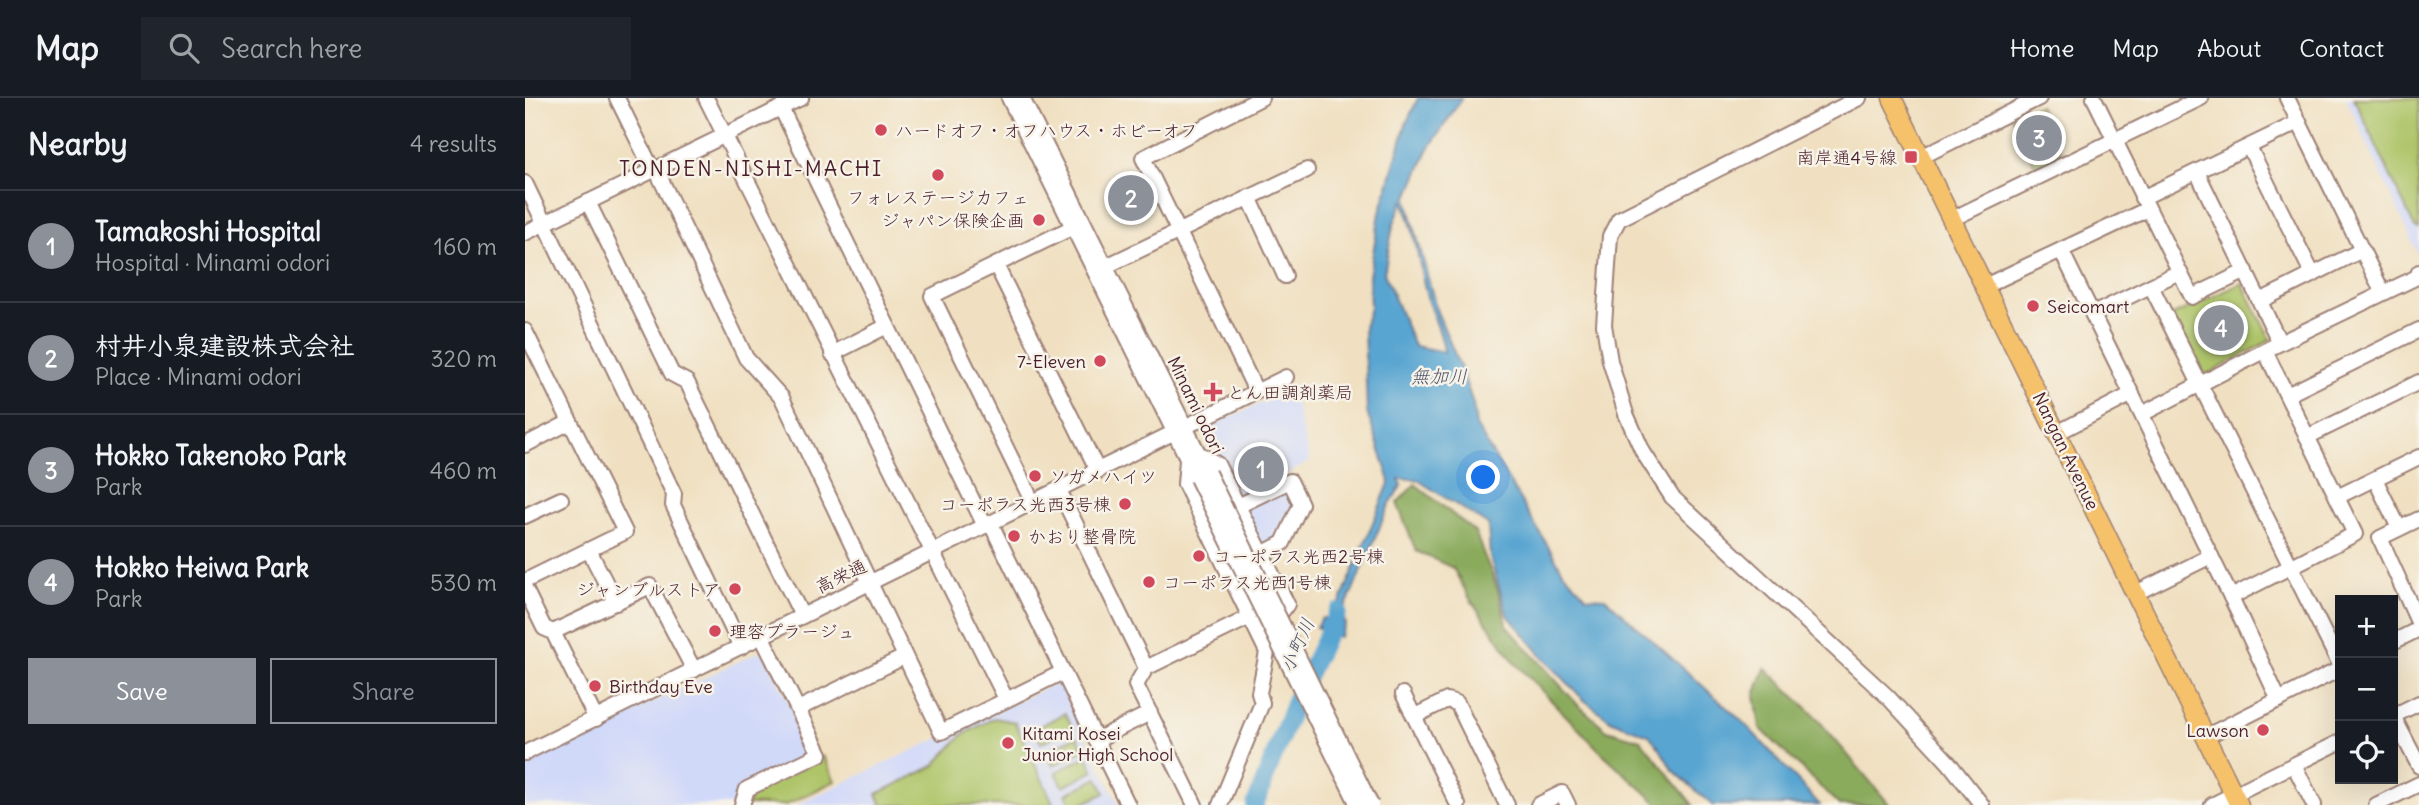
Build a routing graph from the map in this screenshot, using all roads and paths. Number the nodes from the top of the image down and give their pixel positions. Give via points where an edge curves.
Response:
1 (617, 98) edge
2 (706, 98) edge
3 (801, 98) edge
4 (1009, 98) edge
5 (1022, 98) edge
6 (1261, 98) edge
7 (1859, 98) edge
8 (1892, 98) edge
9 (2039, 98) edge
10 (2094, 98) edge
11 (2201, 98) edge
12 (2287, 98) edge
13 (781, 108) junction
14 (2299, 122) junction
15 (724, 135) junction
16 (2115, 142) junction
17 (2249, 147) junction
18 (1921, 157) junction
19 (655, 170) junction
20 (1307, 170) dead end
21 (2197, 172) junction
22 (525, 183) edge
23 (1249, 197) junction
24 (588, 202) junction
25 (2145, 204) junction
26 (1952, 219) junction
27 (545, 223) junction
28 (1073, 227) junction
29 (1178, 231) junction
30 (525, 233) edge
31 (2061, 250) junction
32 (2362, 250) junction
33 (996, 265) junction
34 (1101, 269) junction
35 (2246, 271) junction
36 (2179, 272) junction
37 (2313, 275) junction
38 (1285, 276) dead end
39 (2418, 277) edge
40 (1985, 286) junction
41 (2151, 286) junction
42 (2383, 293) junction
43 (2260, 302) junction
44 (2093, 314) junction
45 (887, 326) junction
46 (2419, 330) edge
47 (525, 331) edge
48 (2280, 343) junction
49 (2265, 351) junction
50 (832, 354) junction
51 (1286, 377) dead end
52 (2419, 382) edge
53 (2200, 383) junction
54 (1256, 391) junction
55 (2132, 394) junction
56 (2287, 394) junction
57 (2142, 414) junction
58 (570, 422) junction
59 (1180, 430) junction
60 (2057, 433) junction
61 (2307, 437) junction
62 (525, 445) edge
63 (1192, 455) junction
64 (2419, 457) edge
65 (1098, 471) junction
66 (1202, 476) junction
67 (2375, 479) junction
68 (1059, 490) junction
69 (2337, 497) junction
70 (561, 499) dead end
71 (1033, 503) junction
72 (1238, 506) junction
73 (527, 510) edge
74 (2419, 519) edge
75 (988, 525) junction
76 (2399, 528) junction
77 (589, 550) junction
78 (932, 553) junction
79 (1262, 554) junction
80 (2211, 556) junction
81 (2293, 567) junction
82 (525, 580) edge
83 (870, 583) junction
84 (525, 589) edge
85 (2136, 593) junction
86 (2231, 597) junction
87 (616, 603) junction
88 (803, 616) junction
89 (1252, 621) junction
90 (2419, 626) edge
91 (553, 632) junction
92 (762, 637) junction
93 (2398, 639) edge
94 (741, 647) junction
95 (904, 657) junction
96 (2336, 658) edge
97 (1146, 668) junction
98 (694, 670) junction
99 (2335, 670) edge
100 (1063, 672) junction
101 (1403, 694) dead end
102 (1006, 699) junction
103 (2279, 699) junction
104 (2419, 703) edge
105 (798, 709) junction
106 (1150, 713) junction
107 (2398, 714) edge
108 (1415, 716) junction
109 (596, 719) junction
110 (2396, 721) edge
111 (2205, 737) junction
112 (1096, 740) junction
113 (2335, 744) edge
114 (525, 754) edge
115 (2294, 765) junction
116 (2419, 766) edge
117 (2419, 784) edge
118 (2236, 800) edge
119 (742, 805) edge
120 (1128, 805) edge
121 (1195, 805) edge
122 (1220, 805) edge
123 (1358, 805) edge
124 (1371, 805) edge
125 (1458, 805) edge
126 (1507, 805) edge
127 (1538, 805) edge
128 (1568, 805) edge
129 (1982, 805) edge
130 (2212, 805) edge
131 (2314, 805) edge
132 (2376, 805) edge

1 - 19 street
2 - 15 street
3 - 13 street
4 - 28 street, Minami odori
5 - 34 street, Minami odori
6 - 29 street via 1143,158
7 - 129 street via 1619,219 1610,236 1606,270 1608,349 1626,414 1643,452 1672,496 1888,697
8 - 18 main road, Nangan Avenue
9 - 18 street
10 - 16 street
11 - 16 street
12 - 14 street
13 - 15 street
13 - 45 street
14 - 17 street
14 - 32 street
15 - 19 street
15 - 50 street
16 - 25 street
16 - 26 street
17 - 21 street
17 - 37 street
18 - 26 main road, Nangan Avenue
19 - 24 street
19 - 83 street via 747,358 782,398
20 - 23 street
21 - 25 street
21 - 35 street
22 - 27 street
23 - 29 street
23 - 38 street
24 - 27 street
24 - 88 street via 672,374 687,382
25 - 31 street
25 - 36 street
26 - 40 main road, Nangan Avenue
27 - 30 street
27 - 94 street
28 - 33 street
28 - 34 street, Minami odori
29 - 34 street
29 - 54 street
31 - 40 street
31 - 44 street
32 - 37 street
32 - 42 street
33 - 65 street
33 - 71 street via 932,296
34 - 59 street, Minami odori
35 - 36 street via 2192,297
35 - 43 street
36 - 41 street
37 - 43 street
39 - 42 street
40 - 60 main road, Nangan Avenue
41 - 44 street
41 - 53 street
42 - 48 street
43 - 48 street
44 - 55 street
45 - 50 street
45 - 75 street
46 - 56 street
47 - 58 street
48 - 49 street
49 - 53 street
49 - 56 street
50 - 78 street
51 - 54 street, 高栄通
52 - 61 street
53 - 57 street
53 - 81 street
54 - 59 street, 高栄通
55 - 57 street
55 - 60 street
56 - 61 street
57 - 80 street
58 - 62 street
58 - 77 street via 625,532
59 - 63 street, Minami odori
59 - 65 street, 高栄通
60 - 85 main road, Nangan Avenue
61 - 69 street
63 - 66 street, Minami odori
63 - 72 street via 1217,464
63 - 89 street via 1185,484
64 - 67 street
65 - 68 street, 高栄通
66 - 123 street, Minami odori, bridge
66 - 124 street, Minami odori, bridge
67 - 69 street
67 - 76 street
68 - 71 street, 高栄通
68 - 97 street
69 - 81 street via 2355,534
70 - 73 street
71 - 75 street, 高栄通
72 - 79 street
72 - 79 street via 1290,481 1301,504 1283,543
74 - 76 street
75 - 78 street, 高栄通
75 - 100 street
76 - 90 street via 2379,538
77 - 82 street
77 - 87 street
78 - 83 street, 高栄通
78 - 102 street
79 - 89 street via 1287,604 1283,610
80 - 85 street
80 - 86 street
81 - 86 street
81 - 96 street
83 - 88 street, 高栄通
83 - 95 street
84 - 91 street via 544,628
85 - 111 main road, Nangan Avenue
86 - 103 street
87 - 91 street
87 - 98 street via 650,586
88 - 92 street, 高栄通
89 - 97 street
89 - 122 street via 1267,652 1259,693 1262,703
90 - 93 street
91 - 109 street
92 - 94 street, 高栄通
92 - 105 street
94 - 98 street, 高栄通
95 - 102 street via 941,732
95 - 105 street
97 - 106 street via 1136,685
98 - 109 street, 高栄通
99 - 103 street
100 - 102 street
100 - 112 street
101 - 108 street
103 - 111 street
104 - 107 street
105 - 119 street via 820,754 747,789
106 - 112 street
106 - 121 street
108 - 125 street
108 - 126 street via 1447,700 1457,703
109 - 114 street, 高栄通
110 - 116 street
111 - 118 main road, Nangan Avenue
112 - 120 street
113 - 115 street
115 - 118 street
115 - 131 street
117 - 132 street
118 - 130 street
127 - 128 street via 1562,793

